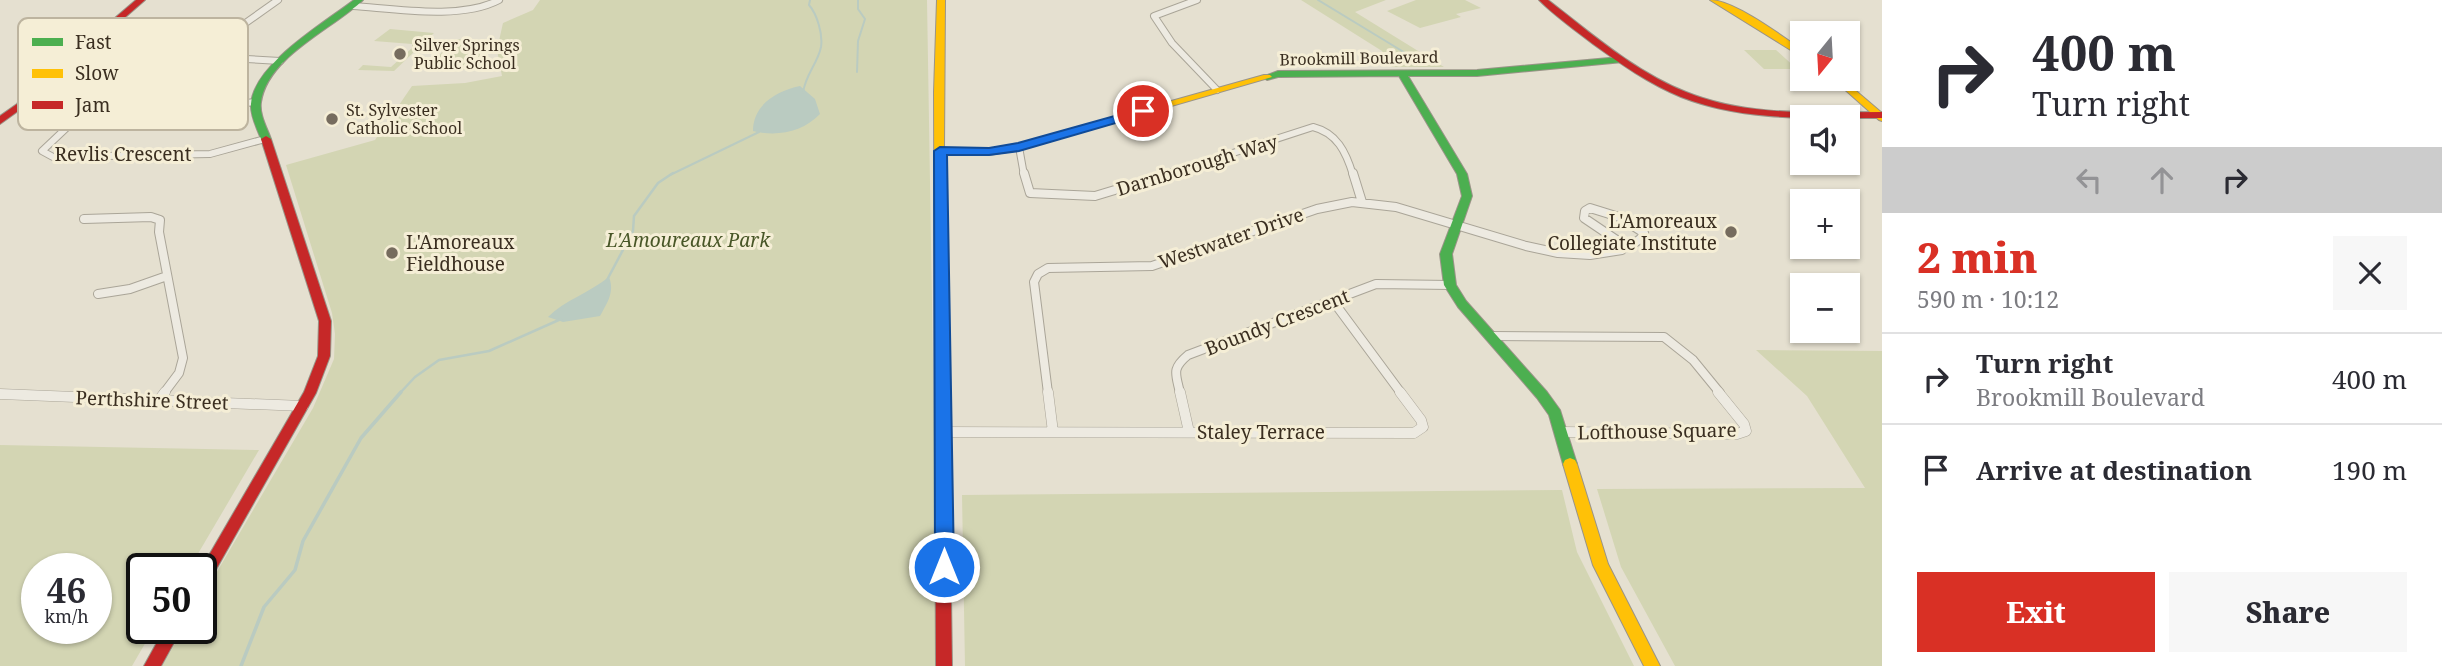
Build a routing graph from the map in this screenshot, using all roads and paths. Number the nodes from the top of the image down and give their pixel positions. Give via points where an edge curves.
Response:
1 (141, 0) edge
2 (267, 0) edge
3 (277, 0) edge
4 (499, 0) edge
5 (941, 0) edge
6 (1197, 0) edge
7 (1543, 0) edge
8 (1714, 0) edge
9 (356, 3) edge
10 (120, 18) edge
11 (248, 21) edge
12 (1790, 46) edge
13 (248, 60) edge
14 (1619, 60) junction
15 (280, 61) junction
16 (1402, 73) junction
17 (1217, 90) junction
18 (1851, 91) edge
19 (255, 102) junction
20 (248, 103) edge
21 (18, 106) edge
22 (1881, 116) edge
23 (0, 121) edge
24 (64, 130) edge
25 (265, 139) junction
26 (1019, 147) junction
27 (940, 151) junction
28 (1362, 202) junction
29 (84, 219) dead end
30 (1456, 224) junction
31 (1624, 245) junction
32 (167, 276) junction
33 (1450, 285) junction
34 (98, 293) dead end
35 (1333, 301) junction
36 (1490, 336) junction
37 (0, 394) edge
38 (159, 400) junction
39 (303, 406) junction
40 (941, 432) junction
41 (1053, 432) junction
42 (1189, 432) junction
43 (1563, 432) junction
44 (217, 554) edge
45 (165, 644) edge
46 (152, 666) edge
47 (944, 666) edge
48 (1652, 666) edge

1 - 10 street
2 - 3 street
3 - 11 street
4 - 9 street via 488,7 420,10
5 - 27 street
6 - 17 street via 1154,16 1156,24
7 - 14 street
8 - 12 street
9 - 15 street
13 - 15 street
14 - 16 street, Brookmill Boulevard via 1477,73
14 - 22 street via 1662,85 1732,106 1795,114
15 - 19 street via 264,77
16 - 17 street, Brookmill Boulevard via 1290,73
16 - 30 street via 1462,174 1467,196
17 - 26 street, Brookmill Boulevard
18 - 22 street
19 - 20 street, Revlis Crescent
19 - 25 street
21 - 23 street
24 - 25 street, Revlis Crescent via 42,151 53,157 182,156 210,154
25 - 39 street via 325,321 324,356
26 - 27 street, Brookmill Boulevard
26 - 28 street, Darnborough Way via 1030,193 1095,195 1322,127 1337,137
27 - 40 street
28 - 30 street, Westwater Drive via 1392,205
28 - 41 street, Westwater Drive via 1328,205 1152,266 1048,268 1038,274 1034,282
29 - 32 street via 157,218
30 - 31 street, Westwater Drive via 1567,254 1607,254
30 - 33 street via 1446,254
31 - 31 street via 1642,239 1639,227 1601,209 1585,211 1584,218
32 - 34 street
32 - 38 street via 183,358 179,373
33 - 35 street, Boundy Crescent via 1376,284
33 - 36 street
35 - 42 street, Boundy Crescent via 1188,355 1178,363 1175,371
35 - 42 street, Staley Terrace via 1423,427 1414,433
36 - 43 street via 1542,395
36 - 43 street, Lofthouse Square via 1664,337 1693,360 1746,431
37 - 38 street, Perthshire Street
38 - 39 street, Perthshire Street
39 - 44 street
40 - 41 street, Staley Terrace
40 - 47 street
41 - 42 street, Staley Terrace
43 - 48 street via 1601,565
45 - 46 street

